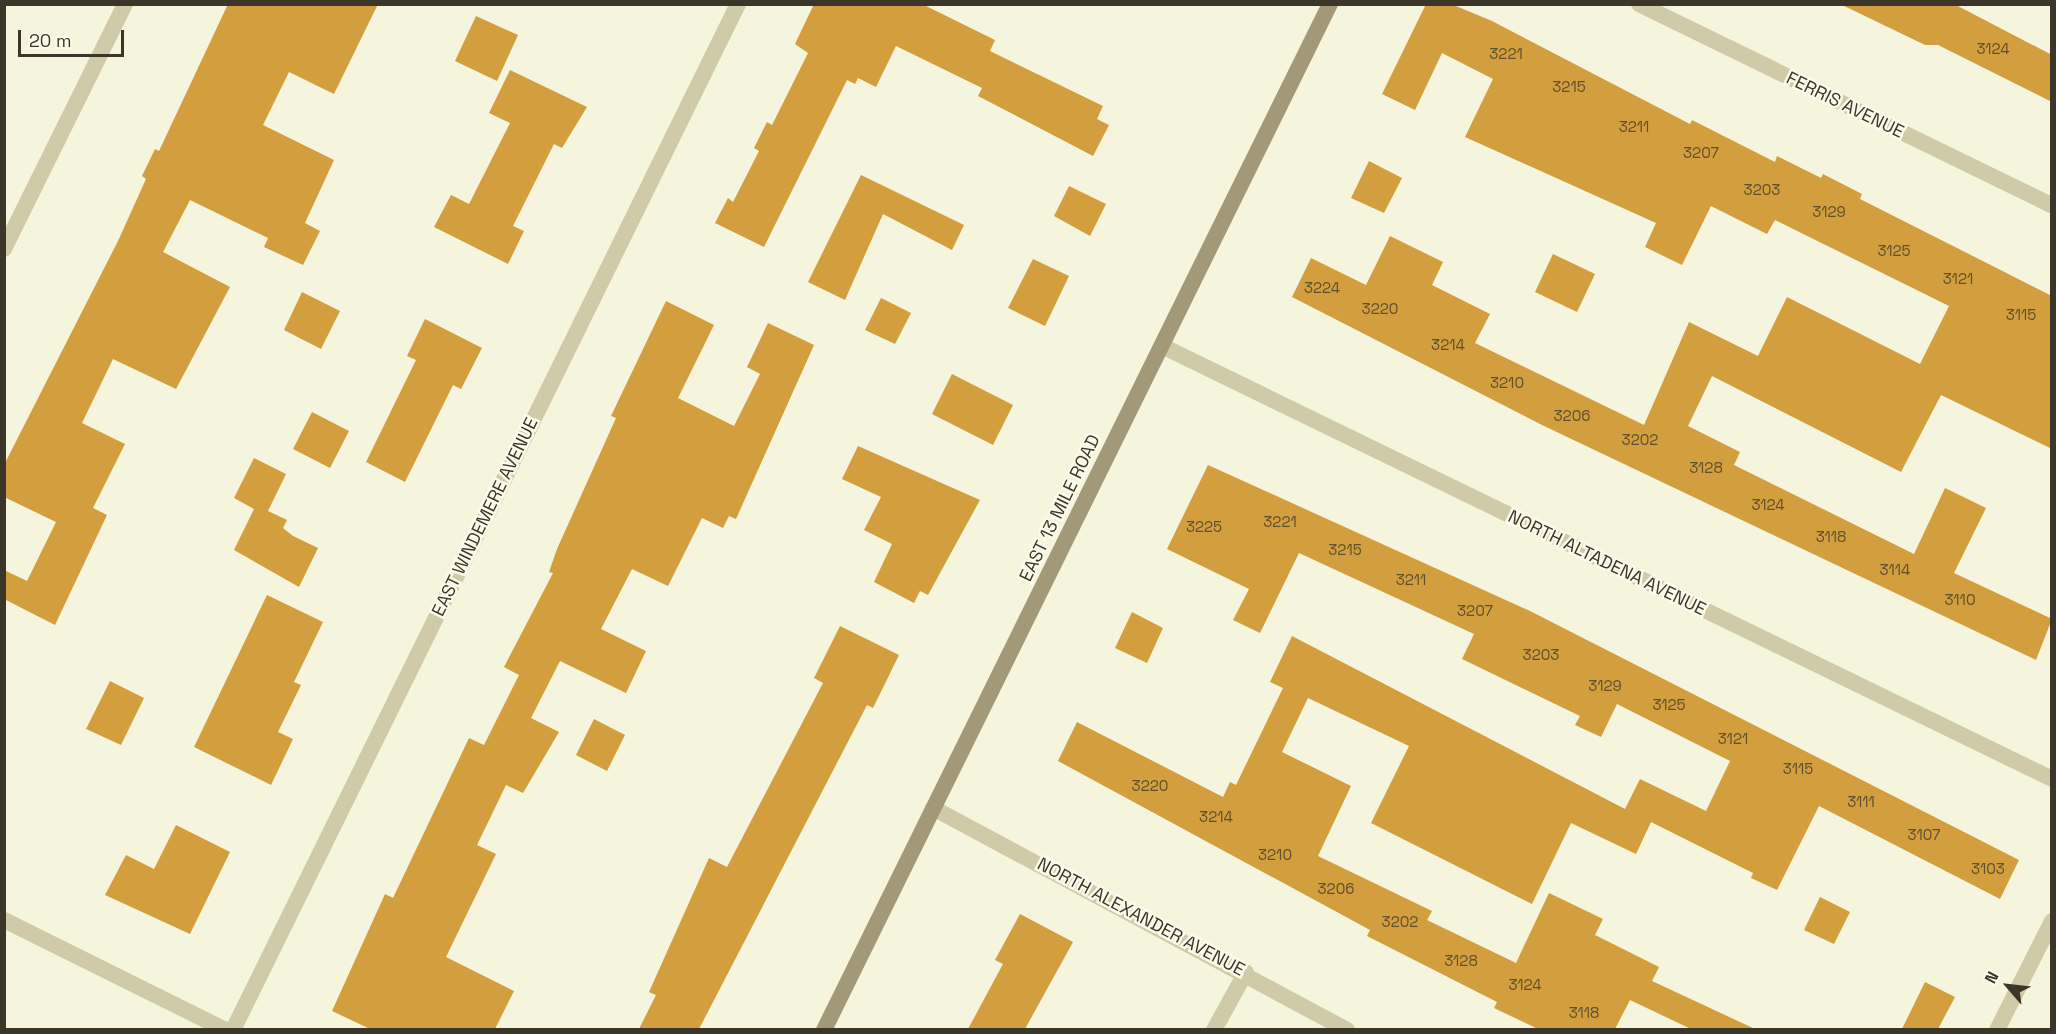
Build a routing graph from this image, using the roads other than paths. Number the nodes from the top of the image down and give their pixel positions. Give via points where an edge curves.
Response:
1 (125, 4) edge
2 (738, 4) edge
3 (1330, 4) edge
4 (1640, 4) edge
5 (2052, 205) edge
6 (4, 249) edge
7 (1162, 346) junction
8 (2052, 779) edge
9 (933, 808) junction
10 (4, 920) edge
11 (2052, 921) edge
12 (1246, 972) junction
13 (226, 1029) edge
14 (233, 1029) edge
15 (824, 1029) edge
16 (1214, 1029) edge
17 (1347, 1029) edge
18 (1997, 1029) edge

1 - 6 street
2 - 14 street, EAST WINDEMERE AVENUE
3 - 7 main road, EAST 13 MILE ROAD
4 - 5 street, FERRIS AVENUE
7 - 8 street, NORTH ALTADENA AVENUE
7 - 9 main road, EAST 13 MILE ROAD
9 - 12 street, NORTH ALEXANDER AVENUE
9 - 15 main road, EAST 13 MILE ROAD
10 - 13 street
11 - 18 street
12 - 16 street
12 - 17 street, NORTH ALEXANDER AVENUE

